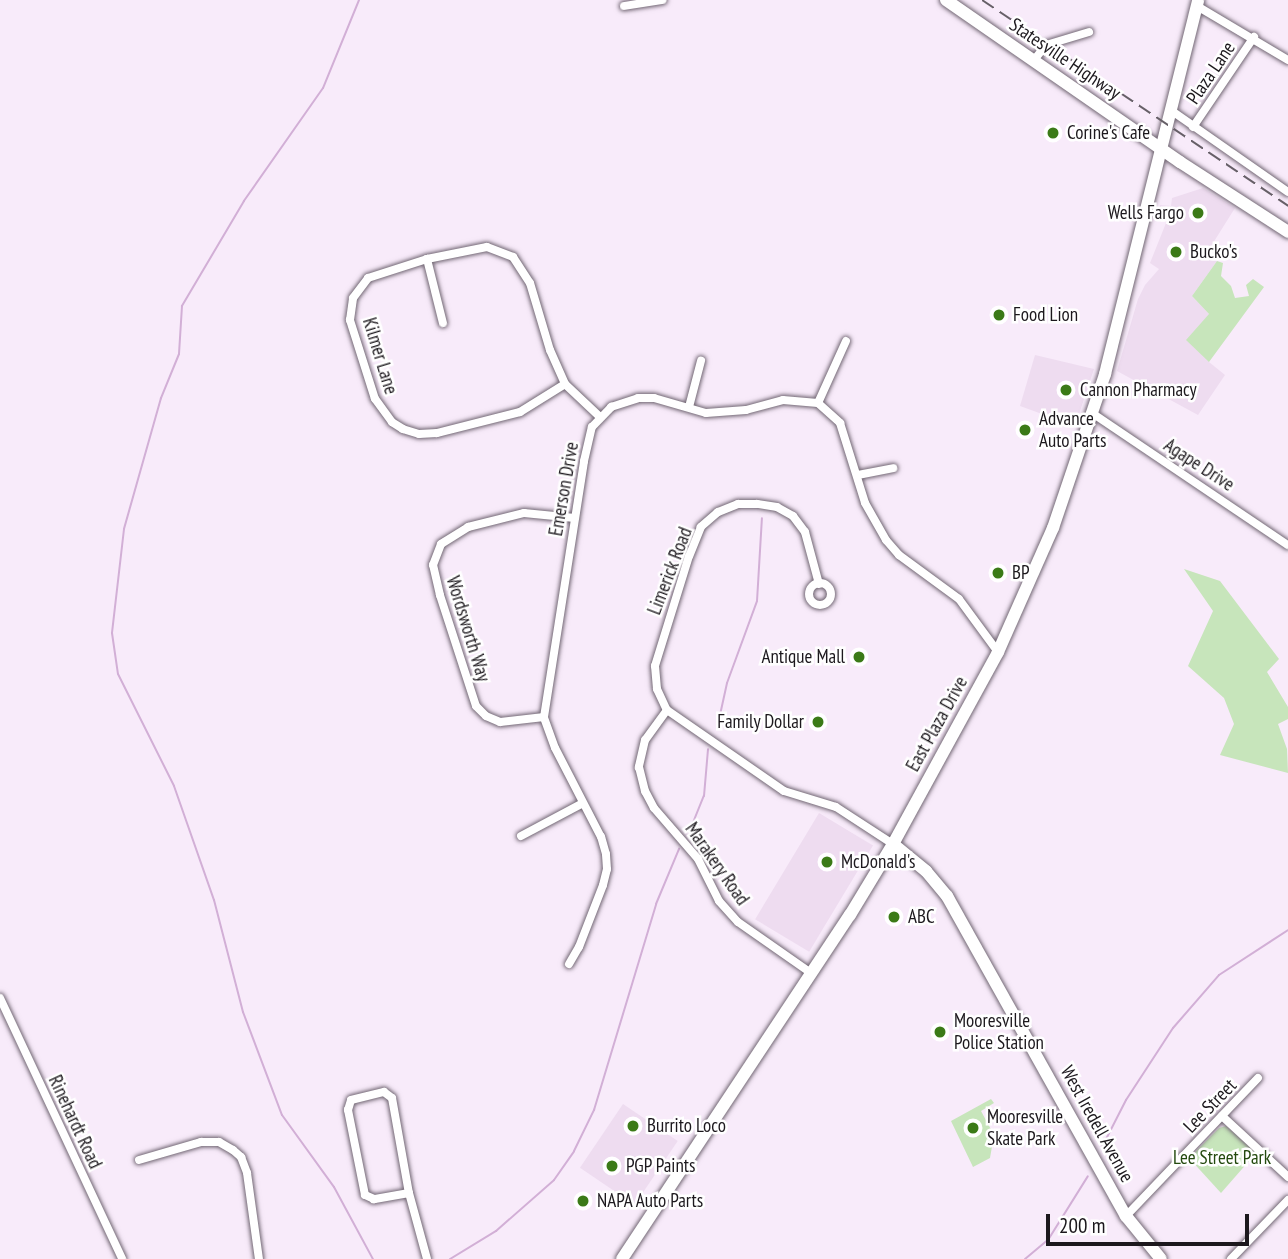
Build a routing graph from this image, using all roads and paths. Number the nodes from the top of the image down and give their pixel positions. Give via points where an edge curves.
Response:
1 (663, 0) edge
2 (946, 0) edge
3 (1198, 3) edge
4 (624, 6) dead end
5 (1089, 32) dead end
6 (1254, 37) junction
7 (1288, 60) edge
8 (1034, 61) junction
9 (1172, 111) junction
10 (1194, 127) junction
11 (1162, 149) junction
12 (1288, 192) edge
13 (1288, 232) edge
14 (427, 260) junction
15 (443, 323) dead end
16 (846, 341) dead end
17 (701, 362) dead end
18 (565, 384) junction
19 (818, 403) junction
20 (689, 407) junction
21 (1092, 413) junction
22 (599, 416) junction
23 (893, 468) dead end
24 (858, 475) junction
25 (575, 518) junction
26 (1288, 545) edge
27 (818, 584) dead end
28 (998, 652) junction
29 (667, 710) junction
30 (544, 717) junction
31 (583, 803) junction
32 (521, 836) dead end
33 (893, 844) junction
34 (569, 964) dead end
35 (811, 974) junction
36 (0, 998) edge
37 (1258, 1078) dead end
38 (1222, 1116) junction
39 (139, 1160) dead end
40 (1288, 1177) edge
41 (409, 1193) junction
42 (1288, 1200) edge
43 (1126, 1216) junction
44 (121, 1259) edge
45 (258, 1259) edge
46 (427, 1259) edge
47 (622, 1259) edge
48 (1161, 1259) edge
49 (1231, 1259) edge

1 - 4 street
2 - 8 main road, Statesville Highway
3 - 6 street, Plaza Lane
3 - 9 main road, East Plaza Drive
5 - 8 street via 1046,45
6 - 7 street, Plaza Lane
6 - 10 street, Plaza Lane
8 - 11 main road, Statesville Highway
9 - 10 street, Plaza Lane
9 - 11 main road, East Plaza Drive
10 - 12 street, Plaza Lane
11 - 13 main road, Statesville Highway
11 - 21 main road, East Plaza Drive via 1116,337
14 - 15 street
14 - 18 street, Kilmer Lane via 487,247 513,257 530,283
14 - 18 street, Kilmer Lane via 368,278 353,298 350,320 375,399 392,422 419,434 437,433 531,407
16 - 19 street
17 - 20 street
18 - 22 street, Kilmer Lane
19 - 20 street via 783,400 726,413
19 - 24 street via 840,422
20 - 22 street via 638,398
21 - 26 street, Agape Drive
21 - 28 main road, East Plaza Drive via 1053,528
22 - 25 street, Emerson Drive via 592,427
23 - 24 street
24 - 28 street via 866,503 886,540 959,599
25 - 30 street, Emerson Drive
25 - 30 street, Wordsworth Way via 524,513 468,527 441,544 433,565 476,706 500,722
27 - 29 street, Limerick Road via 805,532 793,516 757,504 738,504 718,512 701,527 689,556 655,666 657,689
28 - 33 main road, East Plaza Drive
29 - 33 street, West Iredell Avenue via 784,791 836,807
29 - 35 street, Marakery Road via 645,740 639,767 653,808 684,840 719,901 738,922
30 - 31 street, Emerson Drive
31 - 32 street
31 - 34 street, Emerson Drive via 600,837 607,869 593,914
33 - 35 main road, East Plaza Drive
33 - 43 main road, West Iredell Avenue via 947,896
35 - 47 main road, East Plaza Drive
36 - 44 street, Rinehardt Road
37 - 38 street, Lee Street
38 - 40 street
38 - 43 street, Lee Street
39 - 45 street via 201,1142 219,1142 233,1150 247,1173
41 - 41 street via 392,1098 384,1092 351,1100 348,1110 365,1195 374,1199
41 - 46 street
42 - 49 street
43 - 48 main road, West Iredell Avenue

